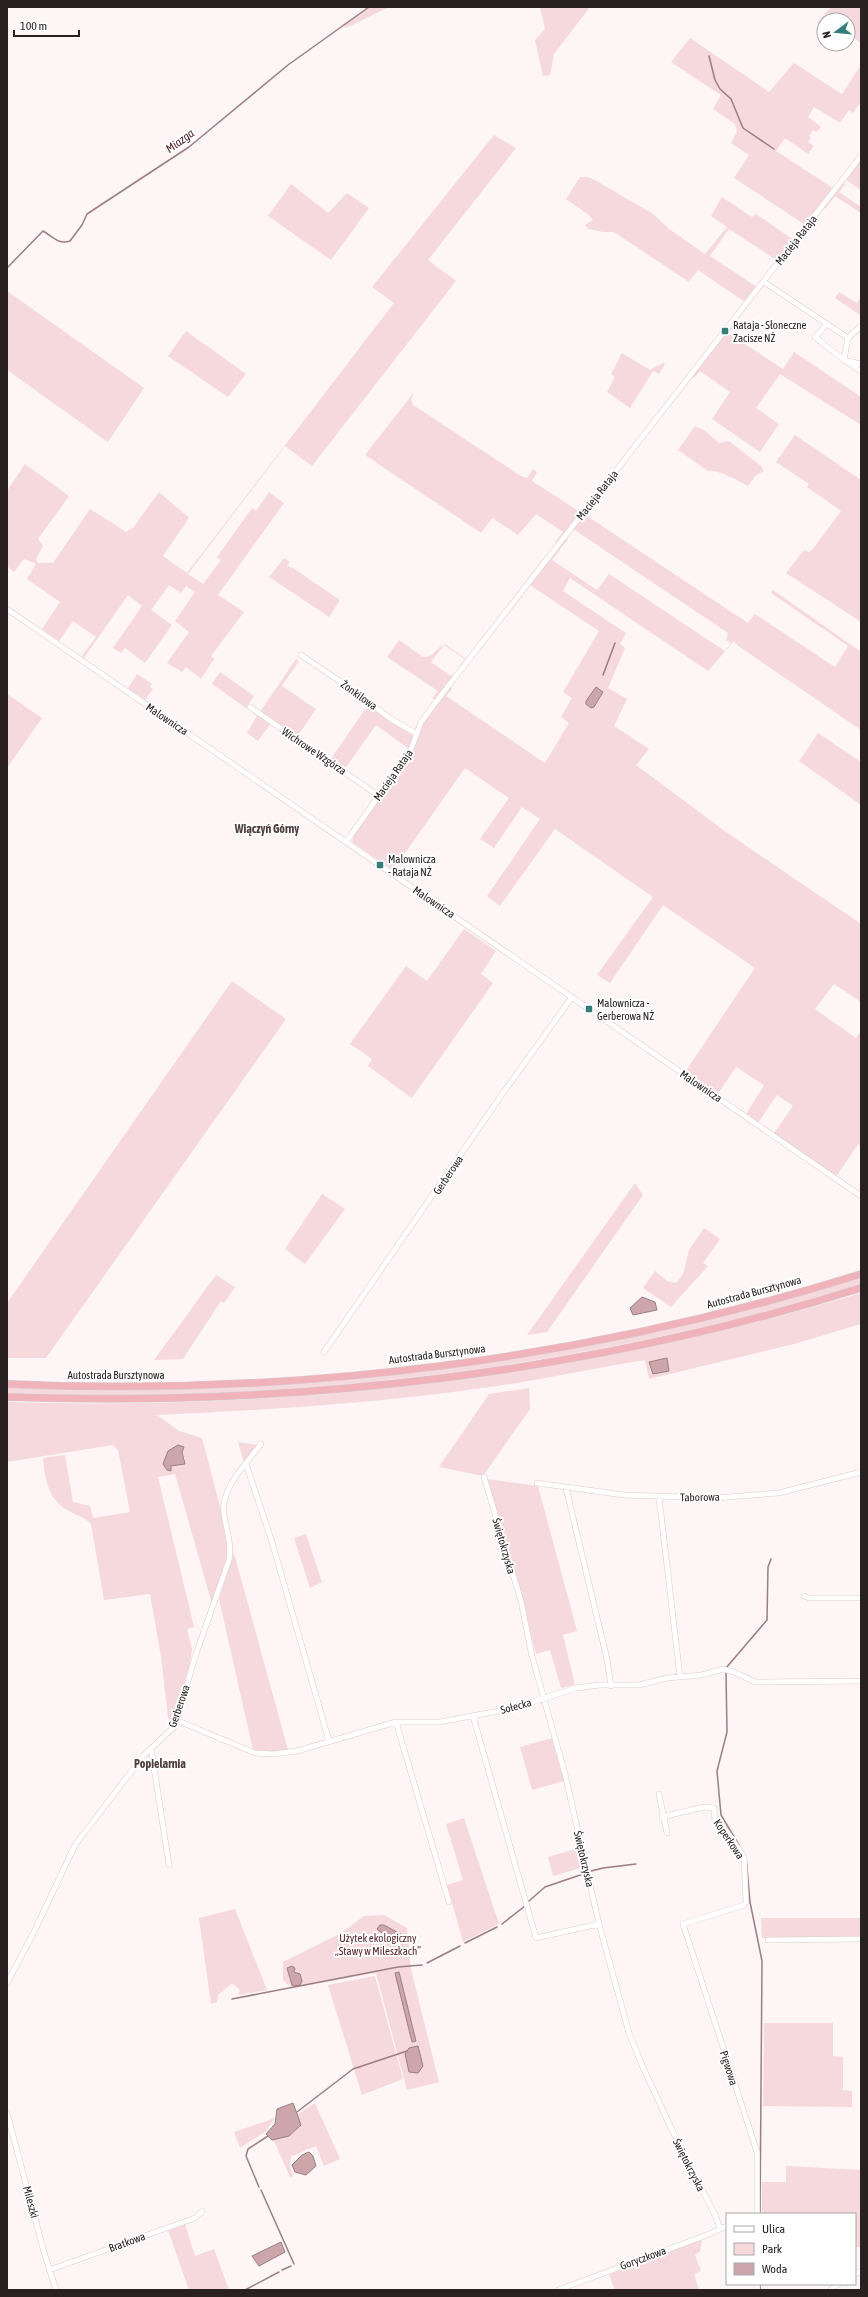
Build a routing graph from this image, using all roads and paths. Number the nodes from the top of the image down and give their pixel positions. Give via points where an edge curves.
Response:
1 (861, 156) edge
2 (764, 282) junction
3 (827, 324) junction
4 (861, 326) edge
5 (848, 338) junction
6 (844, 360) junction
7 (861, 364) edge
8 (861, 371) edge
9 (7, 609) edge
10 (301, 656) dead end
11 (250, 707) dead end
12 (417, 734) junction
13 (378, 796) junction
14 (346, 842) junction
15 (572, 997) junction
16 (861, 1196) edge
17 (861, 1274) edge
18 (861, 1288) edge
19 (324, 1352) dead end
20 (7, 1384) edge
21 (7, 1398) edge
22 (261, 1444) dead end
23 (246, 1464) junction
24 (861, 1472) edge
25 (484, 1477) dead end
26 (537, 1483) dead end
27 (566, 1488) junction
28 (659, 1497) junction
29 (804, 1596) dead end
30 (861, 1598) edge
31 (680, 1677) junction
32 (861, 1681) edge
33 (612, 1686) junction
34 (543, 1698) junction
35 (473, 1716) junction
36 (176, 1720) junction
37 (396, 1722) junction
38 (329, 1740) junction
39 (151, 1748) junction
40 (659, 1794) dead end
41 (662, 1817) junction
42 (667, 1833) dead end
43 (170, 1865) dead end
44 (449, 1902) dead end
45 (599, 1924) junction
46 (683, 1924) joint
47 (861, 1939) edge
48 (768, 1940) dead end
49 (7, 1983) edge
50 (7, 2113) edge
51 (202, 2211) dead end
52 (757, 2213) edge
53 (726, 2226) edge
54 (720, 2229) junction
55 (49, 2270) junction
56 (56, 2290) edge
57 (558, 2290) edge

1 - 2 street, Macieja Rataja
2 - 3 street
2 - 12 street, Macieja Rataja via 445,689 422,720
3 - 5 street
3 - 6 street via 814,337
4 - 5 street
5 - 6 street
6 - 7 street
6 - 8 street
9 - 14 street, Malownicza
10 - 12 street, Żonkilowa via 391,719
11 - 13 street, Wichrowe Wzgórza
12 - 13 street, Macieja Rataja via 412,750
13 - 14 street, Macieja Rataja
14 - 15 street, Malownicza
15 - 16 street, Malownicza
15 - 19 street, Gerberowa
17 - 20 highway, Autostrada Bursztynowa via 742,1307 652,1328 554,1348 452,1364 230,1384
18 - 21 highway via 772,1313 655,1341 546,1362 432,1379 321,1391 215,1397 99,1400
22 - 23 street, Gerberowa
23 - 36 street, Gerberowa via 234,1480 224,1503 230,1560
23 - 38 street via 272,1542
24 - 28 street, Taborowa via 771,1494 715,1498
25 - 34 street, Świętokrzyska via 520,1601
26 - 27 street, Taborowa
27 - 28 street, Taborowa
27 - 33 street
28 - 31 street
29 - 30 street
31 - 32 street, Sołecka via 702,1675 723,1669 755,1682
31 - 33 street, Sołecka via 639,1685
33 - 34 street, Sołecka via 576,1688
34 - 35 street, Sołecka via 514,1708
34 - 45 street, Świętokrzyska via 565,1774
35 - 37 street, Sołecka via 440,1722
35 - 45 street via 536,1938
36 - 38 street, Sołecka via 260,1754 297,1751
36 - 39 street, Gerberowa via 170,1731
37 - 38 street, Sołecka
37 - 44 street
39 - 43 street
39 - 49 street, Gerberowa via 75,1845
40 - 41 street
41 - 42 street
41 - 46 street, Koperkowa via 704,1807 714,1808 715,1821 727,1832 745,1861 744,1906
45 - 54 street, Świętokrzyska via 629,2033
46 - 52 street, Pigwowa via 757,2152
47 - 48 street
50 - 55 street, Mileszki
51 - 55 street, Bratkowa via 195,2218
53 - 54 street, Goryczkowa
54 - 57 street, Goryczkowa
55 - 56 street, Mileszki

